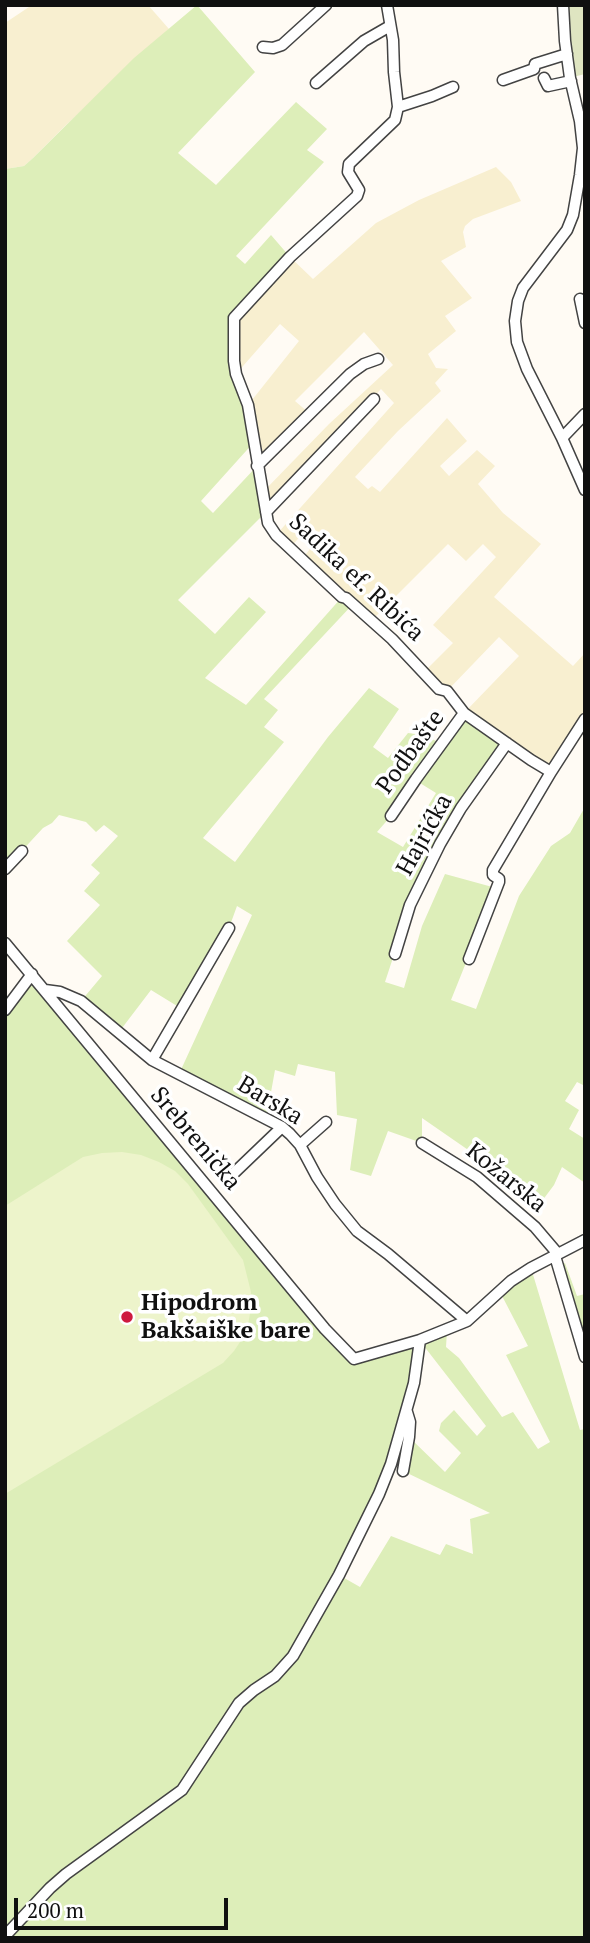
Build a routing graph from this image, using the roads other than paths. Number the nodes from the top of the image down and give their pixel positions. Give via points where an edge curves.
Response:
1 (326, 5) edge
2 (387, 5) edge
3 (563, 5) edge
4 (390, 26) junction
5 (263, 47) dead end
6 (567, 54) junction
7 (544, 78) dead end
8 (503, 80) dead end
9 (571, 82) junction
10 (316, 83) dead end
11 (453, 87) dead end
12 (398, 107) junction
13 (580, 299) dead end
14 (585, 323) edge
15 (378, 359) dead end
16 (374, 399) dead end
17 (585, 414) edge
18 (562, 438) junction
19 (257, 466) junction
20 (585, 490) edge
21 (266, 512) junction
22 (464, 713) junction
23 (585, 719) edge
24 (506, 744) junction
25 (547, 769) junction
26 (391, 816) dead end
27 (22, 851) dead end
28 (5, 869) edge
29 (229, 928) dead end
30 (5, 943) edge
31 (395, 954) dead end
32 (469, 959) dead end
33 (32, 974) junction
34 (45, 990) junction
35 (5, 1010) edge
36 (152, 1060) junction
37 (326, 1122) dead end
38 (282, 1128) junction
39 (422, 1143) dead end
40 (300, 1144) junction
41 (234, 1173) dead end
42 (585, 1240) edge
43 (556, 1255) junction
44 (467, 1321) junction
45 (420, 1340) junction
46 (585, 1357) edge
47 (406, 1409) junction
48 (403, 1472) dead end
49 (5, 1936) edge

1 - 5 street via 282,45
2 - 4 street
3 - 6 street
4 - 10 street via 364,41
4 - 12 street
6 - 8 street
6 - 9 street
7 - 9 street via 548,86
9 - 18 street via 583,148 573,215 559,242 523,288 515,321 527,369
11 - 12 street
12 - 19 street, Sadika ef. Ribića via 395,120 349,164 359,194 233,318 236,374 247,405
13 - 14 street
15 - 19 street via 350,374
16 - 21 street
17 - 18 street
18 - 20 street
19 - 21 street, Sadika ef. Ribića
21 - 22 street, Sadika ef. Ribića via 271,529 283,542 392,639
22 - 24 street, Sadika ef. Ribića
22 - 26 street, Podbašte
23 - 25 street
24 - 25 street, Sadika ef. Ribića
24 - 31 street, Hajrićka via 440,844 410,905
25 - 32 street via 493,870 499,882
27 - 28 street
29 - 36 street
30 - 33 street, Srebrenička
33 - 34 street, Srebrenička
33 - 35 street
34 - 36 street, Barska via 81,1002
34 - 45 street, Srebrenička via 354,1359
36 - 38 street, Barska
37 - 40 street
38 - 40 street, Barska
38 - 41 street
39 - 43 street, Kožarska via 477,1177 535,1227
40 - 44 street, Barska via 351,1224
42 - 43 street
43 - 44 street via 511,1282
43 - 46 street
44 - 45 street
45 - 47 street
47 - 48 street via 410,1423
47 - 49 street via 379,1494 293,1656 239,1703 181,1790 66,1874

